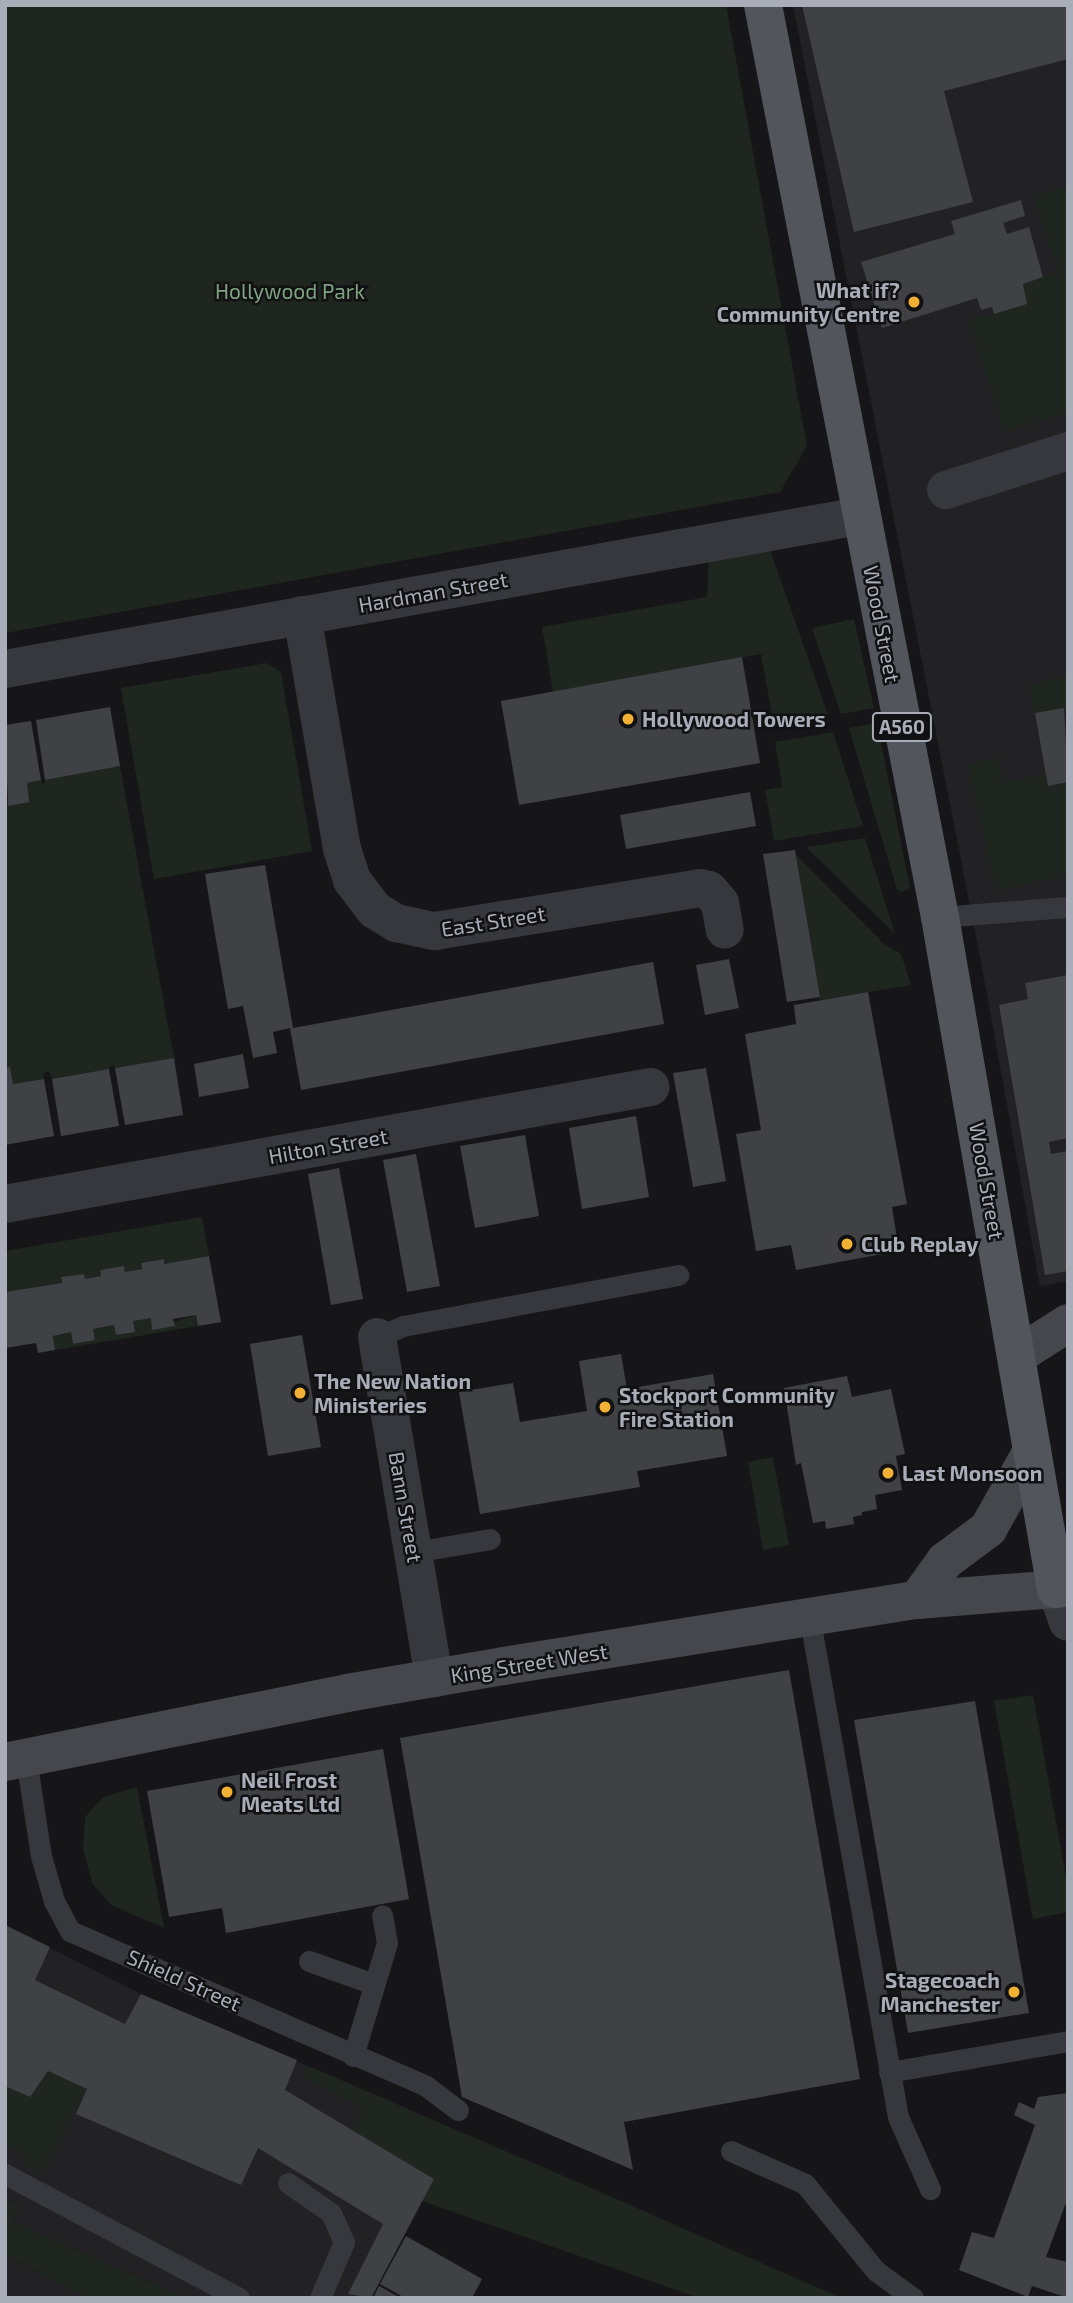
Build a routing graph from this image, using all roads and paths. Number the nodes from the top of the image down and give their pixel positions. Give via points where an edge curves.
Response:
1 (763, 5) edge
2 (1068, 451) edge
3 (946, 490) dead end
4 (860, 516) junction
5 (302, 615) junction
6 (5, 669) edge
7 (1068, 907) edge
8 (940, 917) junction
9 (725, 930) dead end
10 (650, 1087) dead end
11 (5, 1204) edge
12 (678, 1275) dead end
13 (1068, 1323) edge
14 (377, 1336) joint
15 (1018, 1354) junction
16 (1032, 1451) junction
17 (1068, 1494) edge
18 (490, 1539) dead end
19 (414, 1552) junction
20 (1064, 1599) edge
21 (917, 1600) junction
22 (810, 1620) junction
23 (434, 1678) junction
24 (16, 1760) edge
25 (382, 1915) dead end
26 (309, 1961) dead end
27 (374, 1984) junction
28 (1068, 2041) edge
29 (353, 2056) junction
30 (889, 2072) junction
31 (458, 2110) dead end
32 (731, 2151) dead end
33 (5, 2174) edge
34 (288, 2183) dead end
35 (930, 2189) dead end
36 (239, 2298) edge
37 (320, 2298) edge
38 (913, 2298) edge

1 - 4 main road, Wood Street / A560
2 - 3 street
4 - 5 street, Hardman Street
4 - 8 main road, Wood Street / A560
5 - 6 street, Hardman Street
5 - 9 street, East Street via 345,859 352,880 375,910 396,923 435,931 700,888 709,890 720,903
7 - 8 lane
8 - 15 main road, Wood Street / A560
10 - 11 street, Hilton Street
12 - 14 lane via 427,1321
13 - 15 main road
14 - 19 street, Bann Street
15 - 16 main road, Wood Street / A560
16 - 17 main road
16 - 20 main road, King Street West / A560
16 - 21 main road via 988,1529 945,1561
18 - 19 lane
19 - 23 street, Bann Street
20 - 21 main road, King Street West
21 - 22 main road, King Street West
22 - 23 main road, King Street West
22 - 30 lane
23 - 24 main road, King Street West
24 - 29 lane, Shield Street via 54,1901 70,1931
25 - 27 lane via 387,1942
26 - 27 lane
27 - 29 lane
28 - 30 lane
29 - 31 lane, Shield Street via 426,2086
30 - 35 lane via 898,2117
32 - 38 lane via 805,2184 876,2270
33 - 36 lane
34 - 37 lane via 331,2213 344,2242

